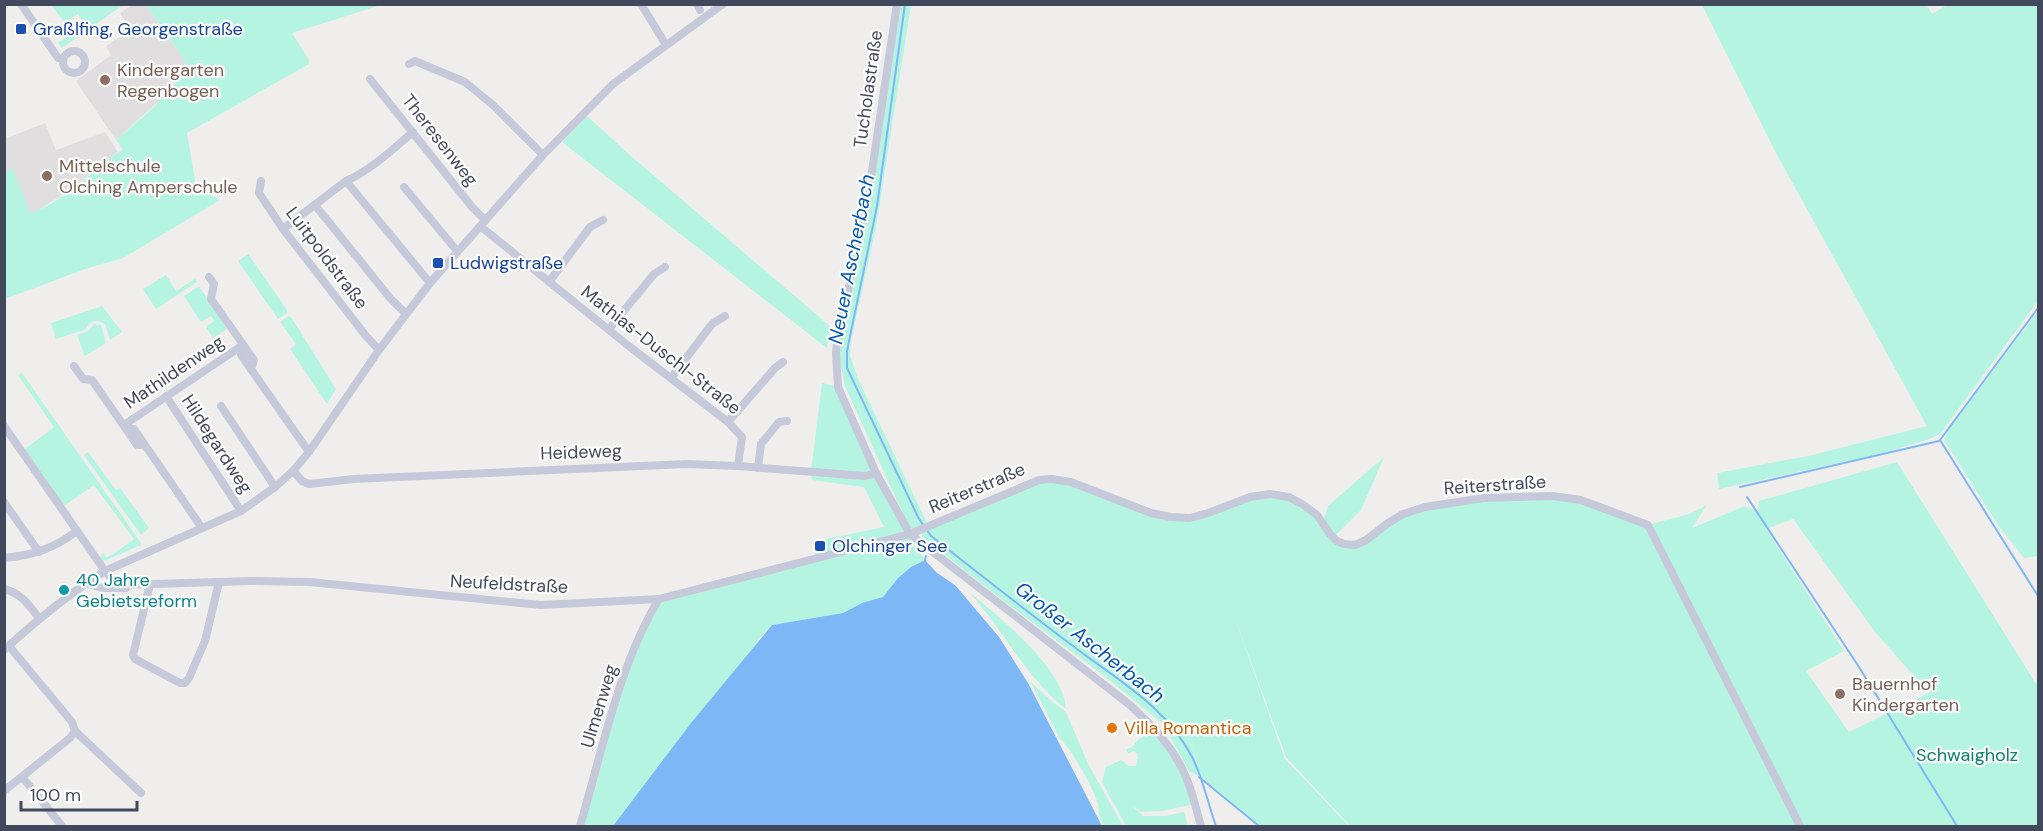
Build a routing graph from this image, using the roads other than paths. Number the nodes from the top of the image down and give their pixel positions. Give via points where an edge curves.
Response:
1 (21, 4) edge
2 (641, 4) edge
3 (723, 4) edge
4 (897, 4) edge
5 (666, 45) junction
6 (63, 59) dead end
7 (409, 64) dead end
8 (370, 78) dead end
9 (413, 132) junction
10 (543, 155) junction
11 (261, 181) dead end
12 (346, 181) junction
13 (404, 187) dead end
14 (315, 205) junction
15 (603, 219) dead end
16 (483, 223) junction
17 (283, 229) junction
18 (457, 251) junction
19 (665, 267) dead end
20 (209, 277) dead end
21 (549, 282) junction
22 (430, 283) junction
23 (405, 314) junction
24 (724, 316) dead end
25 (609, 329) junction
26 (244, 347) junction
27 (379, 350) junction
28 (783, 362) dead end
29 (74, 366) dead end
30 (671, 378) junction
31 (166, 396) junction
32 (221, 406) dead end
33 (787, 421) dead end
34 (728, 422) junction
35 (4, 426) edge
36 (126, 427) junction
37 (7, 436) edge
38 (309, 452) junction
39 (738, 466) junction
40 (758, 468) junction
41 (293, 471) junction
42 (876, 473) junction
43 (275, 487) junction
44 (4, 502) edge
45 (241, 511) junction
46 (202, 528) junction
47 (77, 531) junction
48 (909, 534) junction
49 (39, 552) junction
50 (4, 558) edge
51 (105, 571) junction
52 (219, 582) junction
53 (85, 583) junction
54 (150, 584) junction
55 (135, 585) junction
56 (4, 589) edge
57 (659, 599) junction
58 (39, 618) junction
59 (7, 648) edge
60 (75, 731) junction
61 (23, 778) junction
62 (4, 791) edge
63 (141, 794) dead end
64 (63, 826) edge
65 (580, 826) edge
66 (1201, 826) edge
67 (1800, 826) edge

1 - 6 street via 58,58
2 - 5 street
3 - 5 street
4 - 42 street, Tucholastraße via 867,204 836,354 838,387
5 - 10 street via 613,84
7 - 10 street via 415,61 465,82
8 - 9 street, Theresenweg
9 - 12 street
9 - 16 street, Theresenweg
10 - 16 street
11 - 17 street, Luitpoldstraße via 259,193
12 - 14 street
12 - 22 street
13 - 18 street
14 - 17 street
14 - 23 street
15 - 21 street via 590,227
16 - 18 street
16 - 21 street, Mathias-Duschl-Straße
17 - 27 street, Luitpoldstraße
18 - 22 street
19 - 25 street via 654,274
20 - 26 street via 214,284 211,299
21 - 25 street, Mathias-Duschl-Straße
22 - 23 street
23 - 27 street
24 - 30 street via 712,324
25 - 30 street, Mathias-Duschl-Straße
26 - 31 street, Mathildenweg
26 - 38 street via 241,355
27 - 38 street
28 - 34 street
29 - 36 street via 82,379 92,380
30 - 34 street, Mathias-Duschl-Straße
31 - 36 street, Mathildenweg
31 - 45 street, Hildegardweg
32 - 43 street
33 - 40 street via 779,422 760,444
34 - 39 street, Mathias-Duschl-Straße via 742,437
35 - 37 street
36 - 46 street via 137,445 144,445
37 - 47 street
38 - 41 street
39 - 40 street, Heideweg
39 - 41 street, Heideweg via 686,464 309,484
40 - 42 street, Heideweg via 865,476
41 - 43 street
42 - 48 street, Tucholastraße
43 - 45 street
44 - 49 street
45 - 46 street
46 - 51 street
47 - 49 street via 58,545
47 - 51 street
48 - 57 street, Neufeldstraße
48 - 66 street via 1156,729 1179,761
48 - 67 street, Reiterstraße via 1039,480 1052,479 1171,517 1190,518 1250,497 1289,497 1317,515 1337,541 1355,545 1403,514 1425,507 1484,498 1553,496 1581,500 1648,525
49 - 50 street
51 - 53 street
51 - 55 street, Neufeldstraße via 121,585
52 - 54 street, Neufeldstraße
52 - 54 street via 206,641 185,683 133,655
52 - 57 street, Neufeldstraße via 310,582 541,606
53 - 55 street via 117,589
53 - 58 street
54 - 55 street, Neufeldstraße
56 - 58 street via 14,591
57 - 65 street, Ulmenweg via 637,640 622,682
58 - 59 street
59 - 60 street via 72,722
60 - 61 street
60 - 63 street
61 - 62 street
61 - 64 street

